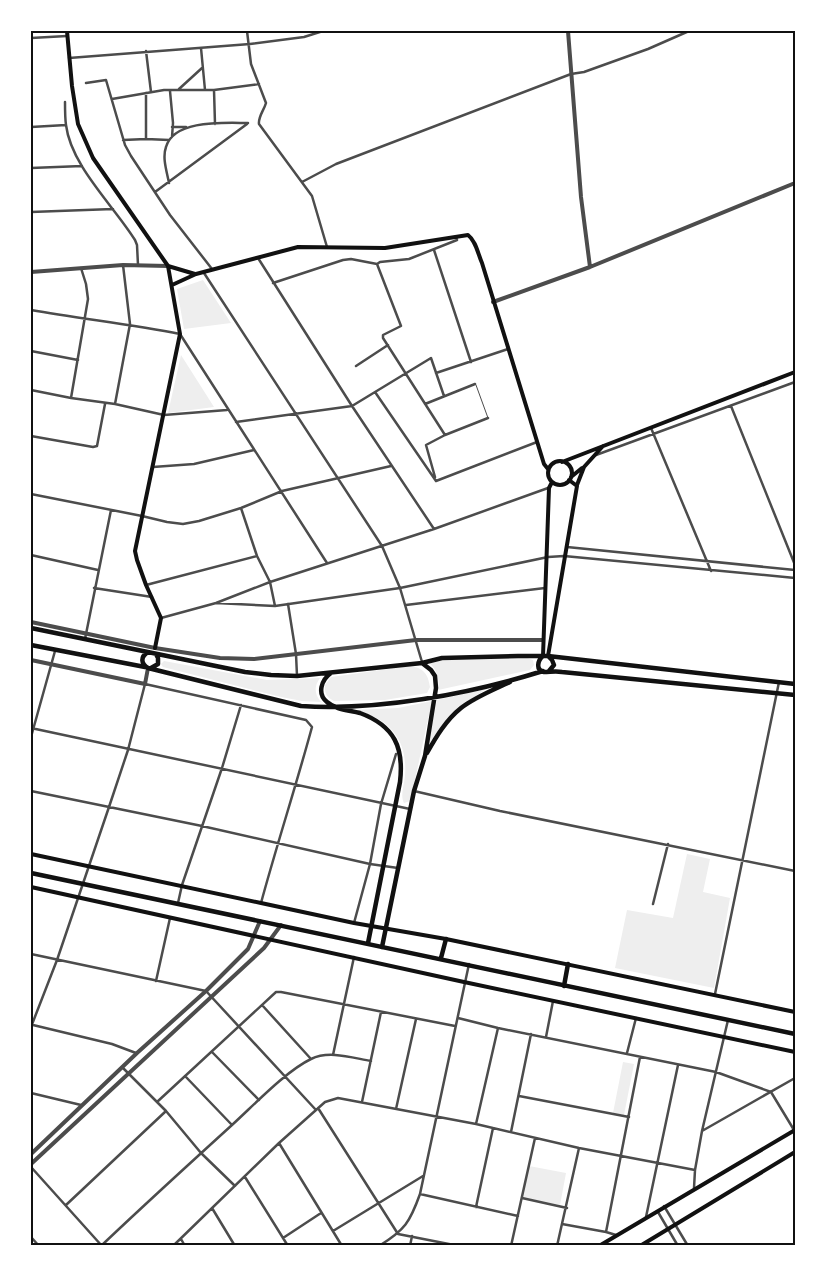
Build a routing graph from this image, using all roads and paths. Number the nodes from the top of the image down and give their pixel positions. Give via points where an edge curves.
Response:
1 (247, 31) edge
2 (323, 31) edge
3 (568, 31) edge
4 (689, 31) edge
5 (67, 34) edge
6 (31, 38) edge
7 (250, 44) junction
8 (201, 48) junction
9 (146, 51) junction
10 (69, 58) junction
11 (202, 68) junction
12 (570, 74) junction
13 (86, 83) dead end
14 (259, 84) junction
15 (178, 90) junction
16 (205, 90) junction
17 (214, 90) junction
18 (170, 91) junction
19 (151, 92) junction
20 (146, 93) junction
21 (112, 99) junction
22 (65, 102) dead end
23 (215, 124) junction
24 (66, 126) junction
25 (31, 127) edge
26 (172, 127) junction
27 (187, 127) junction
28 (146, 138) junction
29 (170, 139) junction
30 (123, 140) junction
31 (82, 166) junction
32 (31, 168) edge
33 (302, 182) junction
34 (169, 183) junction
35 (795, 183) edge
36 (155, 193) junction
37 (113, 209) junction
38 (31, 212) edge
39 (455, 236) junction
40 (327, 247) junction
41 (434, 250) junction
42 (258, 258) junction
43 (376, 264) junction
44 (123, 265) junction
45 (138, 265) junction
46 (168, 266) junction
47 (590, 266) junction
48 (81, 268) junction
49 (213, 271) junction
50 (31, 272) edge
51 (204, 273) junction
52 (196, 274) junction
53 (273, 282) junction
54 (172, 285) junction
55 (493, 302) junction
56 (31, 310) edge
57 (85, 320) junction
58 (130, 324) junction
59 (180, 334) junction
60 (388, 345) junction
61 (508, 349) junction
62 (31, 351) edge
63 (78, 360) junction
64 (471, 362) junction
65 (356, 366) dead end
66 (406, 372) junction
67 (795, 372) edge
68 (436, 374) junction
69 (795, 382) edge
70 (475, 384) joint
71 (31, 390) edge
72 (375, 392) junction
73 (444, 396) junction
74 (71, 398) junction
75 (105, 404) junction
76 (115, 404) junction
77 (425, 404) junction
78 (352, 406) junction
79 (731, 406) junction
80 (228, 410) junction
81 (164, 415) junction
82 (296, 415) junction
83 (488, 418) joint
84 (236, 422) junction
85 (651, 428) junction
86 (445, 435) junction
87 (654, 435) junction
88 (31, 436) edge
89 (538, 442) junction
90 (605, 445) junction
91 (254, 450) junction
92 (594, 456) junction
93 (562, 462) junction
94 (392, 466) junction
95 (584, 466) junction
96 (153, 467) junction
97 (548, 469) junction
98 (337, 478) junction
99 (570, 478) junction
100 (436, 481) junction
101 (552, 482) junction
102 (577, 486) junction
103 (549, 488) junction
104 (282, 491) junction
105 (31, 494) edge
106 (241, 508) junction
107 (110, 510) junction
108 (142, 516) junction
109 (434, 529) junction
110 (382, 546) junction
111 (566, 547) junction
112 (31, 555) edge
113 (257, 556) junction
114 (564, 556) junction
115 (548, 557) junction
116 (707, 561) junction
117 (327, 563) junction
118 (795, 565) edge
119 (98, 570) junction
120 (795, 570) edge
121 (711, 571) junction
122 (795, 578) edge
123 (270, 582) junction
124 (146, 585) junction
125 (94, 588) junction
126 (400, 588) junction
127 (546, 588) junction
128 (152, 598) junction
129 (216, 603) junction
130 (288, 604) junction
131 (406, 605) junction
132 (275, 606) junction
133 (161, 618) junction
134 (31, 622) edge
135 (31, 628) edge
136 (85, 636) junction
137 (416, 640) junction
138 (543, 640) junction
139 (31, 645) edge
140 (55, 651) junction
141 (152, 651) junction
142 (296, 654) junction
143 (546, 656) junction
144 (31, 660) edge
145 (422, 663) junction
146 (51, 664) junction
147 (148, 668) junction
148 (546, 671) junction
149 (332, 673) junction
150 (297, 676) junction
151 (516, 679) junction
152 (780, 682) junction
153 (145, 684) junction
154 (795, 684) edge
155 (778, 694) junction
156 (795, 695) edge
157 (434, 698) junction
158 (241, 705) junction
159 (335, 707) junction
160 (32, 728) edge
161 (31, 737) edge
162 (128, 750) junction
163 (396, 754) dead end
164 (425, 756) junction
165 (222, 768) junction
166 (296, 786) junction
167 (31, 791) edge
168 (414, 791) junction
169 (381, 804) junction
170 (396, 807) junction
171 (109, 808) junction
172 (410, 809) junction
173 (202, 826) junction
174 (277, 842) junction
175 (668, 844) junction
176 (31, 854) edge
177 (744, 860) junction
178 (370, 864) junction
179 (385, 865) junction
180 (89, 866) junction
181 (398, 868) junction
182 (795, 871) edge
183 (31, 873) edge
184 (83, 884) junction
185 (182, 885) junction
186 (31, 887) edge
187 (78, 897) junction
188 (178, 903) junction
189 (261, 904) junction
190 (653, 904) dead end
191 (170, 918) junction
192 (260, 921) junction
193 (354, 923) junction
194 (281, 925) junction
195 (372, 926) junction
196 (386, 927) junction
197 (254, 935) junction
198 (446, 939) junction
199 (271, 940) junction
200 (368, 943) junction
201 (382, 946) junction
202 (31, 954) edge
203 (354, 957) junction
204 (441, 958) junction
205 (56, 960) junction
206 (469, 964) junction
207 (568, 964) junction
208 (156, 981) junction
209 (464, 982) junction
210 (564, 986) junction
211 (206, 992) junction
212 (715, 994) junction
213 (212, 996) junction
214 (554, 1001) junction
215 (343, 1004) junction
216 (262, 1005) junction
217 (381, 1012) junction
218 (795, 1012) edge
219 (458, 1018) junction
220 (636, 1018) junction
221 (416, 1019) junction
222 (728, 1020) junction
223 (32, 1025) edge
224 (239, 1026) junction
225 (455, 1026) junction
226 (498, 1028) junction
227 (531, 1034) junction
228 (795, 1034) edge
229 (546, 1037) junction
230 (723, 1037) junction
231 (212, 1052) junction
232 (795, 1052) edge
233 (137, 1053) junction
234 (627, 1053) junction
235 (333, 1055) junction
236 (640, 1058) junction
237 (311, 1059) junction
238 (371, 1061) junction
239 (678, 1065) junction
240 (123, 1068) junction
241 (716, 1072) junction
242 (130, 1074) junction
243 (185, 1076) junction
244 (285, 1077) junction
245 (795, 1078) edge
246 (771, 1092) junction
247 (31, 1093) edge
248 (519, 1096) junction
249 (259, 1100) junction
250 (157, 1102) junction
251 (362, 1102) junction
252 (82, 1106) junction
253 (317, 1109) junction
254 (396, 1109) junction
255 (166, 1111) junction
256 (437, 1116) junction
257 (629, 1117) junction
258 (476, 1124) junction
259 (232, 1125) junction
260 (492, 1128) junction
261 (794, 1130) edge
262 (702, 1131) junction
263 (511, 1132) junction
264 (535, 1138) junction
265 (279, 1143) junction
266 (579, 1148) junction
267 (795, 1152) edge
268 (201, 1153) junction
269 (31, 1154) edge
270 (621, 1155) junction
271 (658, 1162) junction
272 (31, 1165) edge
273 (694, 1170) junction
274 (423, 1176) junction
275 (245, 1177) junction
276 (235, 1186) junction
277 (694, 1188) junction
278 (420, 1194) junction
279 (522, 1198) junction
280 (379, 1202) junction
281 (66, 1205) junction
282 (664, 1206) junction
283 (476, 1207) junction
284 (212, 1208) junction
285 (566, 1208) junction
286 (658, 1210) junction
287 (321, 1213) junction
288 (518, 1216) junction
289 (646, 1218) junction
290 (562, 1224) junction
291 (675, 1224) junction
292 (669, 1228) junction
293 (333, 1231) junction
294 (606, 1232) junction
295 (398, 1234) junction
296 (616, 1235) junction
297 (412, 1236) junction
298 (31, 1237) edge
299 (181, 1238) junction
300 (283, 1238) junction
301 (102, 1245) edge
302 (39, 1246) edge
303 (173, 1246) edge
304 (185, 1246) edge
305 (235, 1246) edge
306 (288, 1246) edge
307 (342, 1246) edge
308 (379, 1246) edge
309 (410, 1246) edge
310 (459, 1246) edge
311 (511, 1246) edge
312 (557, 1246) edge
313 (600, 1246) edge
314 (640, 1246) edge
315 (678, 1246) edge
316 (688, 1246) edge

1 - 7 street
2 - 7 street via 304,37
3 - 12 street
4 - 12 street via 648,49
5 - 6 street
5 - 10 main road
7 - 8 street
7 - 14 street
8 - 9 street
8 - 11 street
9 - 10 street
9 - 19 street
10 - 46 main road via 78,124 89,151
11 - 15 street
11 - 16 street
12 - 33 street via 345,160
12 - 47 street
13 - 21 street via 106,80
14 - 17 street
14 - 33 street via 266,103 259,124
15 - 16 street
15 - 18 street
16 - 17 street
17 - 23 street
18 - 19 street
18 - 26 street
19 - 20 street
20 - 21 street
20 - 28 street
21 - 30 street
22 - 24 street
23 - 27 street
23 - 34 street via 248,123
24 - 25 street
24 - 31 street
26 - 27 street
26 - 29 street
27 - 29 street
28 - 29 street
28 - 30 street
29 - 34 street via 165,150
30 - 36 street
31 - 32 street
31 - 37 street
33 - 40 street via 312,196
34 - 36 street
35 - 47 street
36 - 49 street
37 - 38 street
37 - 45 street via 137,245
39 - 40 main road via 385,248
39 - 41 street via 458,240
39 - 55 main road via 471,236
40 - 42 main road via 298,247
41 - 43 street via 409,259
41 - 64 street
42 - 49 main road
42 - 53 street
43 - 53 street via 343,260
43 - 60 street via 401,326 384,335
44 - 45 street
44 - 48 street
44 - 58 street
45 - 46 street
46 - 52 main road
46 - 54 main road
47 - 55 street
48 - 50 street
48 - 57 street via 88,299
49 - 51 main road
51 - 52 main road
51 - 82 street
52 - 54 main road
53 - 78 street
54 - 59 main road
55 - 61 main road
56 - 57 street
57 - 58 street
57 - 63 street
58 - 59 street
58 - 76 street
59 - 80 street
59 - 81 main road
60 - 65 street
60 - 66 street
61 - 64 street
61 - 89 main road
62 - 63 street
63 - 74 street
64 - 68 street
66 - 68 street via 431,358
66 - 72 street
66 - 77 street
67 - 85 main road
68 - 73 street
69 - 79 street
70 - 73 street
70 - 83 lane
71 - 74 street
72 - 78 street
72 - 100 street
73 - 77 street
74 - 75 street
75 - 76 street
75 - 88 street via 97,446
76 - 81 street
77 - 86 street
78 - 82 street
78 - 94 street
79 - 87 street
79 - 118 street
80 - 81 street
80 - 84 street
81 - 96 main road
82 - 84 street
82 - 98 street
83 - 86 street
84 - 91 street
85 - 87 street
85 - 90 main road
86 - 100 street via 426,445
87 - 92 street
87 - 116 street
89 - 97 main road
89 - 100 street
90 - 92 main road
90 - 93 main road
91 - 96 street via 194,464
91 - 104 street
92 - 95 main road
93 - 97 main road via 554,463
93 - 99 main road via 569,466
94 - 98 street
94 - 109 street
95 - 99 main road
95 - 102 main road
96 - 108 main road
97 - 101 main road via 548,478
98 - 104 street
98 - 110 street
99 - 101 main road via 565,484
99 - 102 main road
101 - 103 main road
102 - 111 main road
103 - 109 street
103 - 115 main road
104 - 106 street
104 - 117 street
105 - 107 street
106 - 108 street via 183,524
106 - 113 street
107 - 108 street
107 - 119 street
108 - 124 main road via 135,551
109 - 110 street
110 - 117 street
110 - 126 street
111 - 114 main road
111 - 116 street
112 - 119 street
113 - 123 street
113 - 124 street
114 - 115 street
114 - 121 street
114 - 143 main road
115 - 126 street
115 - 127 main road
116 - 120 street
116 - 121 street
117 - 123 street
119 - 125 street
121 - 122 street
123 - 129 street
123 - 132 street
124 - 128 main road
125 - 128 street
125 - 136 street
126 - 130 street
126 - 131 street
127 - 131 street
127 - 138 main road
128 - 133 main road
129 - 132 street
129 - 133 street
130 - 132 street
130 - 142 street
131 - 137 street
133 - 141 main road
134 - 136 street
135 - 136 main road
136 - 141 main road
136 - 141 street
137 - 138 street
137 - 142 street
137 - 145 street
138 - 143 main road
139 - 140 main road
140 - 146 street
140 - 147 main road
141 - 142 street via 237,659
141 - 147 main road via 142,658 142,663
141 - 147 main road via 158,661 156,666
141 - 150 main road via 245,672
142 - 150 street
143 - 145 main road via 442,658
143 - 148 main road via 554,665
143 - 148 main road via 539,659 538,664
143 - 152 main road
144 - 146 street
145 - 149 main road
145 - 157 main road via 435,676
146 - 153 street
146 - 160 street
147 - 153 street
147 - 159 main road via 301,706
148 - 151 main road
148 - 155 main road
149 - 150 main road
149 - 159 main road via 323,680 321,691 325,701
151 - 157 main road
151 - 164 main road via 460,709 446,722
152 - 154 main road
152 - 155 street
153 - 158 street
153 - 162 street
155 - 156 main road
155 - 177 street
157 - 159 main road
157 - 164 main road
158 - 165 street
158 - 166 street via 306,720 312,727
159 - 170 main road via 375,720 395,739 402,766
160 - 161 street
160 - 162 street
162 - 165 street
162 - 171 street
163 - 169 street
164 - 168 main road
165 - 166 street
165 - 173 street
166 - 169 street
166 - 174 street
167 - 171 street
168 - 172 main road
168 - 175 street
169 - 170 street
169 - 178 street
170 - 172 street
170 - 179 main road
171 - 173 street
171 - 180 street
172 - 181 main road
173 - 174 street
173 - 185 street
174 - 178 street
174 - 189 street
175 - 177 street
175 - 190 street
176 - 180 main road
177 - 182 street
177 - 212 street
178 - 179 street
178 - 193 street
179 - 181 street
179 - 195 main road
180 - 184 street
180 - 185 main road
181 - 196 main road
183 - 184 main road
184 - 187 street
184 - 188 main road
185 - 188 street
185 - 189 main road
186 - 187 main road
187 - 191 main road
187 - 205 street
188 - 192 main road
189 - 193 main road
191 - 197 main road
191 - 208 street
192 - 194 main road
192 - 197 street
193 - 195 main road
194 - 199 street
194 - 200 main road
195 - 196 main road
195 - 200 main road
196 - 198 main road
196 - 201 main road
197 - 199 main road
197 - 211 street via 248,949
198 - 204 main road
198 - 207 main road
199 - 203 main road
199 - 213 street
200 - 201 main road
201 - 204 main road
202 - 205 street
203 - 209 main road
203 - 215 street
204 - 206 main road
205 - 208 street
205 - 223 street
206 - 209 street
206 - 210 main road
207 - 210 main road
207 - 212 main road
208 - 211 street
209 - 214 main road
209 - 219 street
210 - 222 main road
211 - 213 street
211 - 233 street
212 - 218 main road
213 - 224 street
213 - 242 street
214 - 220 main road
214 - 229 street
215 - 216 street via 281,992 273,994
215 - 217 street
215 - 235 street
216 - 224 street
216 - 237 street
217 - 221 street
217 - 238 street
219 - 225 street
219 - 226 street
220 - 230 main road
220 - 234 street
221 - 225 street
221 - 254 street
222 - 228 main road
222 - 230 street
223 - 233 street
224 - 231 street
224 - 244 street
225 - 256 street
226 - 227 street
226 - 258 street
227 - 229 street
227 - 248 street
229 - 234 street
230 - 232 main road
230 - 241 street
231 - 243 street
231 - 249 street
233 - 240 street
234 - 236 street
235 - 237 street
235 - 238 street
236 - 239 street
236 - 257 street
237 - 244 street
238 - 251 street
239 - 241 street
239 - 271 street
240 - 242 street
240 - 252 street
241 - 246 street
241 - 262 street
242 - 250 street
242 - 272 street
243 - 250 street
243 - 259 street
244 - 249 street
244 - 253 street
245 - 246 street
246 - 261 street
246 - 262 street
247 - 252 street
248 - 257 street
248 - 263 street
249 - 259 street
250 - 255 street
251 - 253 street via 338,1098
251 - 254 street
252 - 269 street
253 - 265 street
253 - 280 street
254 - 256 street
255 - 268 street
255 - 281 street
256 - 258 street
256 - 274 street
257 - 270 street
258 - 260 street
259 - 268 street
260 - 263 street
260 - 283 street
261 - 277 main road
262 - 273 street
263 - 264 street
264 - 266 street
264 - 279 street
265 - 275 street
265 - 287 street
266 - 270 street
266 - 285 street
267 - 291 main road
268 - 276 street
268 - 301 street
270 - 271 street
270 - 294 street
271 - 273 street
271 - 289 street
272 - 281 street
273 - 277 street
274 - 278 street
274 - 280 street
275 - 276 street
275 - 300 street
276 - 284 street
277 - 282 main road
278 - 283 street
278 - 295 street
279 - 285 street
279 - 288 street
280 - 293 street
280 - 295 street
281 - 301 street
282 - 286 main road
282 - 291 street
283 - 288 street
284 - 299 street
284 - 305 street
285 - 290 street
286 - 289 main road
286 - 292 street
287 - 293 street
287 - 300 street
288 - 311 street
289 - 296 main road
290 - 294 street
290 - 312 street
291 - 292 main road
291 - 316 street
292 - 314 main road
292 - 315 street
293 - 307 street
294 - 296 street
295 - 297 street
295 - 308 street
296 - 313 main road
297 - 309 street
297 - 310 street
298 - 302 street
299 - 303 street
299 - 304 street
300 - 306 street

